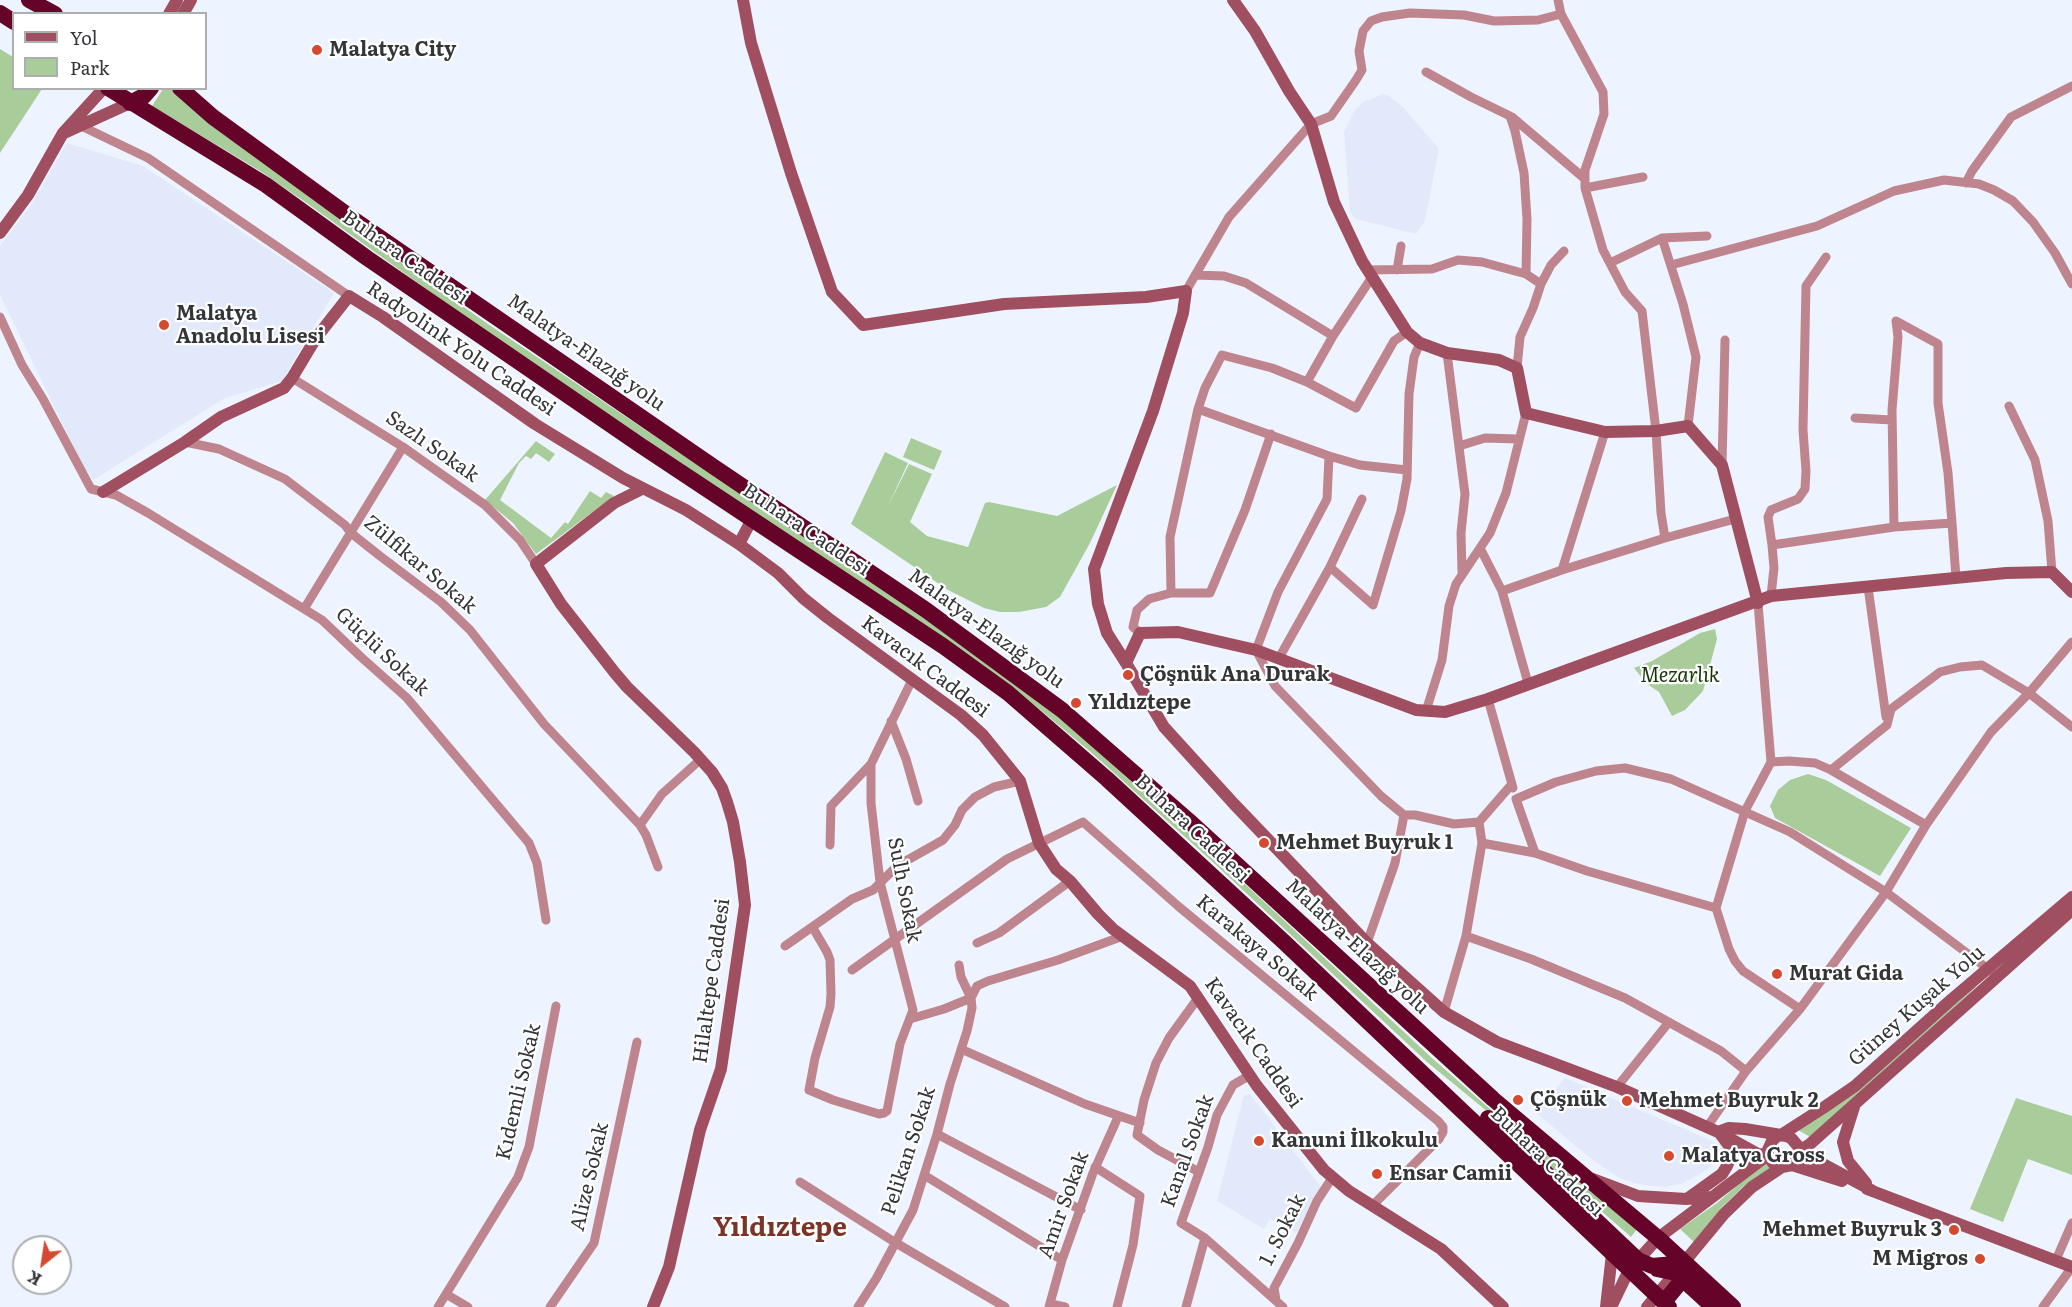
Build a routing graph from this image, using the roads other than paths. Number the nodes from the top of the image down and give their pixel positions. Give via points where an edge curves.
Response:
1 (29, 0) edge
2 (743, 0) edge
3 (1233, 0) edge
4 (1558, 0) edge
5 (51, 12) edge
6 (1561, 14) junction
7 (1426, 72) dead end
8 (2072, 87) edge
9 (104, 90) edge
10 (109, 90) edge
11 (149, 90) edge
12 (182, 90) edge
13 (130, 103) junction
14 (1510, 116) junction
15 (77, 124) junction
16 (1311, 124) junction
17 (1643, 177) dead end
18 (1585, 183) junction
19 (1966, 183) junction
20 (0, 233) edge
21 (1707, 236) dead end
22 (1662, 238) junction
23 (1401, 246) dead end
24 (1564, 251) dead end
25 (1826, 257) dead end
26 (1610, 263) junction
27 (1671, 265) junction
28 (1397, 270) junction
29 (1370, 274) junction
30 (1526, 274) junction
31 (1196, 275) junction
32 (1541, 284) junction
33 (2072, 284) edge
34 (1186, 291) junction
35 (349, 296) junction
36 (0, 317) edge
37 (1407, 332) junction
38 (1333, 336) junction
39 (1725, 340) dead end
40 (1420, 343) junction
41 (1447, 353) junction
42 (1517, 368) junction
43 (292, 378) junction
44 (1307, 382) junction
45 (2009, 406) dead end
46 (1198, 409) junction
47 (1526, 413) junction
48 (1855, 418) dead end
49 (1892, 420) junction
50 (1688, 426) junction
51 (1656, 431) junction
52 (1605, 432) junction
53 (1271, 434) junction
54 (1518, 439) junction
55 (185, 442) junction
56 (1459, 446) junction
57 (404, 447) junction
58 (1329, 456) junction
59 (1722, 465) junction
60 (1407, 470) junction
61 (642, 489) junction
62 (103, 492) junction
63 (1362, 500) dead end
64 (752, 519) junction
65 (1735, 519) junction
66 (1952, 523) junction
67 (1894, 527) junction
68 (351, 533) junction
69 (1665, 538) junction
70 (739, 544) junction
71 (1772, 544) junction
72 (1480, 548) junction
73 (536, 564) junction
74 (1330, 567) junction
75 (1562, 570) junction
76 (1462, 572) junction
77 (2052, 572) junction
78 (1956, 578) junction
79 (1868, 587) junction
80 (1502, 591) junction
81 (2072, 592) edge
82 (1171, 593) junction
83 (1771, 596) junction
84 (1758, 603) junction
85 (304, 609) junction
86 (1140, 633) junction
87 (2072, 642) edge
88 (1256, 650) junction
89 (1279, 658) junction
90 (1126, 663) junction
91 (912, 680) junction
92 (1528, 683) junction
93 (2030, 693) junction
94 (1488, 699) junction
95 (1426, 711) junction
96 (891, 721) junction
97 (1887, 725) junction
98 (2072, 727) edge
99 (701, 759) junction
100 (1772, 762) junction
101 (871, 764) junction
102 (1831, 770) junction
103 (1020, 781) junction
104 (1512, 784) junction
105 (1516, 799) junction
106 (918, 801) dead end
107 (1745, 811) junction
108 (1404, 815) junction
109 (1479, 822) junction
110 (640, 825) junction
111 (1926, 825) junction
112 (1039, 843) junction
113 (1482, 843) junction
114 (830, 845) dead end
115 (1535, 853) junction
116 (658, 867) dead end
117 (1070, 881) junction
118 (880, 882) junction
119 (1886, 891) junction
120 (2072, 897) edge
121 (1716, 908) junction
122 (2072, 910) edge
123 (546, 920) dead end
124 (813, 928) junction
125 (1123, 936) junction
126 (1466, 936) junction
127 (894, 939) junction
128 (977, 943) dead end
129 (1367, 943) junction
130 (785, 946) dead end
131 (959, 965) dead end
132 (852, 970) dead end
133 (1993, 973) junction
134 (971, 998) junction
135 (1198, 998) junction
136 (556, 1006) dead end
137 (1800, 1009) junction
138 (1444, 1012) junction
139 (910, 1019) junction
140 (1669, 1022) junction
141 (637, 1042) dead end
142 (961, 1049) junction
143 (1746, 1071) junction
144 (1250, 1075) junction
145 (1617, 1087) junction
146 (1442, 1090) junction
147 (1864, 1094) junction
148 (1118, 1117) junction
149 (1140, 1123) junction
150 (1713, 1129) junction
151 (937, 1134) junction
152 (1781, 1135) junction
153 (1799, 1151) junction
154 (1768, 1155) junction
155 (1787, 1166) junction
156 (1095, 1167) junction
157 (1198, 1172) junction
158 (924, 1175) junction
159 (1583, 1175) junction
160 (1332, 1178) junction
161 (800, 1182) dead end
162 (1873, 1191) junction
163 (1712, 1197) junction
164 (1686, 1199) junction
165 (1373, 1205) junction
166 (1081, 1210) junction
167 (2072, 1223) edge
168 (1653, 1234) junction
169 (1205, 1238) junction
170 (896, 1243) junction
171 (1612, 1254) junction
172 (1062, 1260) junction
173 (2056, 1260) junction
174 (1632, 1261) junction
175 (2072, 1267) edge
176 (1681, 1272) junction
177 (446, 1294) junction
178 (1276, 1299) junction
179 (1659, 1303) edge
180 (1050, 1305) edge
181 (438, 1307) edge
182 (468, 1307) edge
183 (550, 1307) edge
184 (653, 1307) edge
185 (858, 1307) edge
186 (1005, 1307) edge
187 (1065, 1307) edge
188 (1117, 1307) edge
189 (1186, 1307) edge
190 (1283, 1307) edge
191 (1503, 1307) edge
192 (1606, 1307) edge
193 (1611, 1307) edge
194 (1713, 1307) edge
195 (1733, 1307) edge
196 (2043, 1307) edge

1 - 5 highway
2 - 34 street via 751,43 832,292 862,325 1004,304 1146,297
3 - 16 street
4 - 6 street
6 - 16 street via 1538,20 1494,21 1464,15 1410,13 1371,21 1363,31 1359,51 1362,70 1331,116
6 - 18 street via 1603,92 1604,114 1585,170
7 - 14 street
8 - 19 street via 2011,117
9 - 15 street
10 - 13 highway, Buhara Caddesi
11 - 13 highway
12 - 159 highway, Malatya-Elazığ yolu via 213,117 353,219 926,610 1062,710 1493,1099
13 - 15 street
13 - 64 highway, Buhara Caddesi via 266,185
14 - 18 street
14 - 30 street via 1524,173
15 - 20 street via 63,134 28,195
15 - 35 street via 148,158
16 - 29 street via 1334,202
16 - 31 street via 1229,217
17 - 18 street
18 - 26 street
19 - 27 street via 1944,180 1894,191 1817,226
19 - 33 street via 1994,190 2013,201 2033,222
21 - 22 street
22 - 26 street
22 - 27 street
23 - 28 street
24 - 32 street
25 - 71 street via 1806,286 1805,489 1798,499 1771,510 1768,517
26 - 51 street via 1625,292 1642,311
27 - 50 street via 1696,357
28 - 29 street
28 - 30 street via 1432,269 1458,260
29 - 37 street
29 - 38 street
30 - 32 street
31 - 34 street
31 - 38 street via 1224,276 1246,283
32 - 42 street via 1520,337
34 - 90 street via 1153,411 1094,569 1098,604 1107,633
35 - 43 street, Radyolink Yolu Caddesi via 316,338
35 - 61 street, Radyolink Yolu Caddesi via 535,424
36 - 62 street, Güçlü Sokak via 88,484
37 - 40 street
37 - 44 street via 1394,341 1356,408
38 - 44 street
39 - 59 street
40 - 41 street
40 - 60 street via 1409,394
41 - 42 street via 1498,360
41 - 56 street
42 - 47 street
43 - 55 street, Radyolink Yolu Caddesi via 284,388 221,417
43 - 57 street, Sazlı Sokak
44 - 46 street via 1222,355
45 - 77 street via 2035,460 2048,521
46 - 53 street
46 - 82 street via 1170,537
47 - 52 street
47 - 54 street
48 - 49 street
49 - 66 street via 1899,337 1896,321 1938,344 1938,403
49 - 67 street
50 - 51 street
50 - 59 street
51 - 52 street
51 - 69 street
52 - 75 street
53 - 58 street
53 - 82 street via 1245,510 1210,592
54 - 56 street via 1485,438
54 - 72 street via 1506,493
55 - 62 street, Radyolink Yolu Caddesi
55 - 68 street, Zülfikar Sokak via 219,449 285,479
56 - 76 street via 1465,494
57 - 68 street
57 - 73 street, Sazlı Sokak via 497,516
58 - 60 street via 1359,465
58 - 88 street via 1327,499 1278,592
59 - 65 street
60 - 74 street via 1401,511 1373,605
61 - 70 street, Kavacık Caddesi
61 - 73 street via 614,503
62 - 85 street, Güçlü Sokak via 148,513
63 - 74 street
64 - 70 street
64 - 146 highway, Buhara Caddesi via 1008,693 1154,822
65 - 69 street
65 - 84 street
66 - 67 street
66 - 78 street
67 - 71 street
68 - 85 street
68 - 110 street, Zülfikar Sokak via 459,618 544,724
69 - 75 street
70 - 91 street, Kavacık Caddesi via 778,573 811,605
71 - 83 street
72 - 76 street
72 - 80 street
73 - 99 street, Hilaltepe Caddesi via 561,604 615,674
74 - 89 street
75 - 80 street
76 - 95 street via 1449,606 1442,660
77 - 78 street
77 - 81 street
78 - 79 street
79 - 83 street
79 - 97 street
80 - 92 street
82 - 86 street via 1149,599 1137,610 1133,627
83 - 84 street
84 - 92 street
84 - 100 street
85 - 123 street, Güçlü Sokak via 330,626 411,703 524,837 537,863
86 - 88 street via 1178,632
86 - 90 street
87 - 93 street
88 - 89 street
88 - 108 street via 1275,686
89 - 95 street via 1364,692
90 - 129 street via 1164,727
91 - 96 street, Sulh Sokak
91 - 103 street, Kavacık Caddesi via 983,735
92 - 94 street
93 - 97 street via 1982,665 1960,667 1940,672 1891,709
93 - 98 street
93 - 111 street via 1991,732
94 - 95 street via 1444,712
94 - 104 street
96 - 101 street, Sulh Sokak
96 - 106 street
97 - 102 street
99 - 110 street via 662,794
99 - 184 street, Hilaltepe Caddesi via 722,788 733,822 744,919 721,1069 700,1130 669,1267
100 - 102 street via 1815,763
100 - 107 street
101 - 114 street via 831,806
101 - 118 street, Sulh Sokak
102 - 111 street
103 - 112 street, Kavacık Caddesi
103 - 118 street via 975,797 943,840 897,866
104 - 105 street
104 - 109 street
105 - 107 street via 1596,771 1625,768 1671,779
105 - 115 street
107 - 119 street via 1790,832
107 - 121 street
108 - 109 street via 1454,824
108 - 129 street via 1395,863
109 - 113 street
110 - 116 street, Zülfikar Sokak
111 - 119 street
112 - 117 street, Kavacık Caddesi via 1056,869
112 - 127 street via 1006,859
112 - 165 street, Karakaya Sokak via 1083,822 1178,906 1438,1121 1443,1127 1439,1139
113 - 115 street
113 - 126 street
115 - 121 street
117 - 125 street, Kavacık Caddesi via 1098,915
117 - 128 street via 999,933
118 - 124 street
118 - 127 street, Sulh Sokak
119 - 133 street
119 - 137 street
120 - 133 street, Güney Kuşak Yolu
121 - 137 street via 1729,949 1743,971
122 - 133 street, Güney Kuşak Yolu
124 - 130 street
124 - 139 street, Sulh Sokak via 830,960 831,994 809,1090 879,1114 887,1111 900,1044
125 - 134 street via 988,981 977,986
125 - 135 street, Kavacık Caddesi via 1184,981
126 - 138 street
126 - 140 street via 1593,984
127 - 132 street
127 - 139 street, Sulh Sokak via 913,1010
129 - 138 street
131 - 134 street
133 - 147 street, Güney Kuşak Yolu
133 - 152 street, Güney Kuşak Yolu via 1953,999 1855,1086
134 - 139 street
134 - 142 street, Pelikan Sokak
135 - 144 street, Kavacık Caddesi
135 - 149 street via 1156,1064
136 - 177 street, Kıdemli Sokak via 529,1147 518,1177
137 - 143 street
138 - 145 street via 1497,1042
140 - 143 street
140 - 145 street
141 - 183 street, Alize Sokak via 594,1243
142 - 148 street
142 - 151 street, Pelikan Sokak
143 - 150 street
144 - 157 street, Kanal Sokak via 1233,1085 1217,1115
144 - 160 street, Kavacık Caddesi
145 - 150 street
146 - 171 highway, Buhara Caddesi
146 - 174 highway via 1476,1107
147 - 153 street, Güney Kuşak Yolu
147 - 162 street via 1853,1109 1843,1142 1848,1161
148 - 149 street
148 - 156 street, Amir Sokak
149 - 157 street via 1137,1135
150 - 152 street
150 - 154 street via 1758,1154
150 - 164 street via 1730,1147 1730,1159 1722,1174
151 - 158 street, Pelikan Sokak
151 - 166 street
152 - 153 street via 1791,1138
152 - 154 street via 1772,1141
153 - 155 street via 1796,1161
153 - 162 street
154 - 155 street via 1773,1163
154 - 163 street
155 - 162 street
155 - 176 street via 1752,1187 1724,1214
156 - 166 street, Amir Sokak
156 - 188 street via 1140,1196 1133,1245
157 - 169 street, Kanal Sokak via 1181,1223
158 - 170 street, Pelikan Sokak via 913,1210
158 - 172 street
159 - 164 street via 1638,1197
159 - 168 highway, Malatya-Elazığ yolu
160 - 165 street, Kavacık Caddesi
160 - 178 street, 1. Sokak via 1274,1288
161 - 170 street
162 - 173 street
163 - 164 street
163 - 168 street
165 - 191 street, Kavacık Caddesi via 1441,1249
166 - 172 street, Amir Sokak
167 - 173 street
168 - 174 highway
168 - 176 highway, Malatya-Elazığ yolu
169 - 178 street
169 - 189 street
170 - 185 street, Pelikan Sokak
170 - 186 street
171 - 174 highway, Buhara Caddesi
171 - 192 street
172 - 180 street, Amir Sokak
173 - 175 street
174 - 176 highway
174 - 179 highway, Buhara Caddesi
174 - 193 street
175 - 196 street
176 - 179 highway
176 - 194 highway
176 - 195 highway, Malatya-Elazığ yolu
177 - 181 street, Kıdemli Sokak
177 - 182 street
178 - 190 street
180 - 187 street

